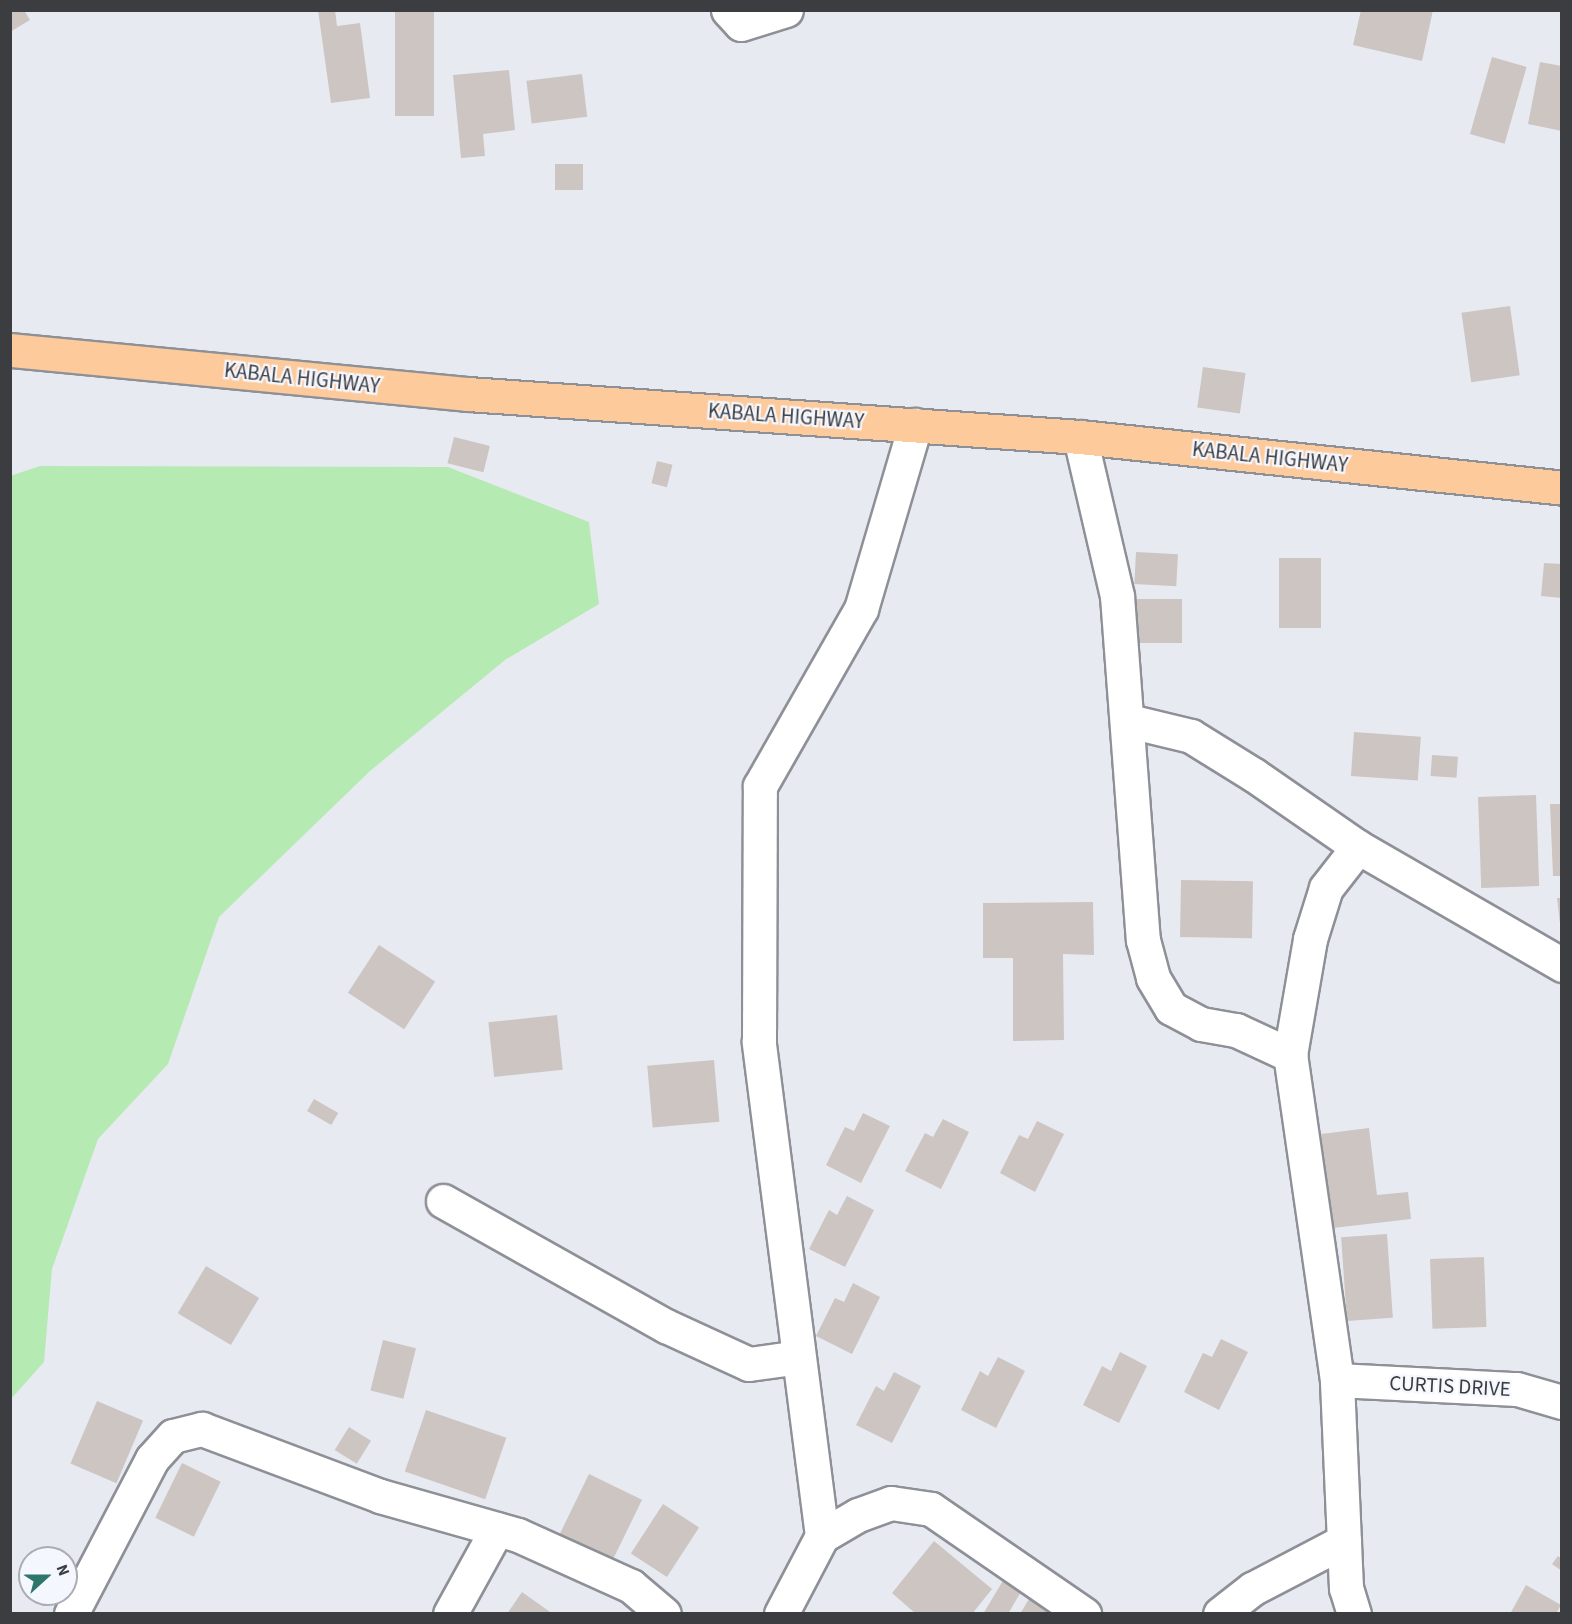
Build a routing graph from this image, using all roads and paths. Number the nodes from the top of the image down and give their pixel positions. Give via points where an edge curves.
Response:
1 (728, 10) edge
2 (786, 10) edge
3 (10, 350) edge
4 (915, 425) junction
5 (1080, 437) junction
6 (1562, 488) edge
7 (1129, 721) junction
8 (1358, 847) junction
9 (1562, 964) edge
10 (1290, 1055) junction
11 (443, 1201) dead end
12 (799, 1358) junction
13 (1337, 1380) junction
14 (1562, 1402) edge
15 (497, 1529) junction
16 (822, 1536) junction
17 (1344, 1541) junction
18 (71, 1614) edge
19 (450, 1614) edge
20 (664, 1614) edge
21 (782, 1614) edge
22 (1084, 1614) edge
23 (1220, 1614) edge
24 (1354, 1614) edge

1 - 2 street via 741,24
3 - 4 main road, KABALA HIGHWAY via 468,394
4 - 5 main road, KABALA HIGHWAY
4 - 12 street via 861,609 760,786 759,1041
5 - 6 main road, KABALA HIGHWAY
5 - 7 street via 1117,596
7 - 8 street via 1191,736 1254,774
7 - 10 street via 1143,940 1153,978 1170,1008 1202,1024 1236,1030
8 - 9 street
8 - 10 street via 1326,888 1310,939
10 - 13 street
11 - 12 street via 666,1326 749,1364
12 - 16 street
13 - 14 street, CURTIS DRIVE via 1518,1389
13 - 17 street
15 - 18 street via 380,1496 202,1429 173,1436 152,1459
15 - 19 street
15 - 20 street via 631,1586
16 - 21 street
16 - 22 street via 858,1515 891,1503 931,1509
17 - 23 street via 1252,1589
17 - 24 street via 1346,1588

